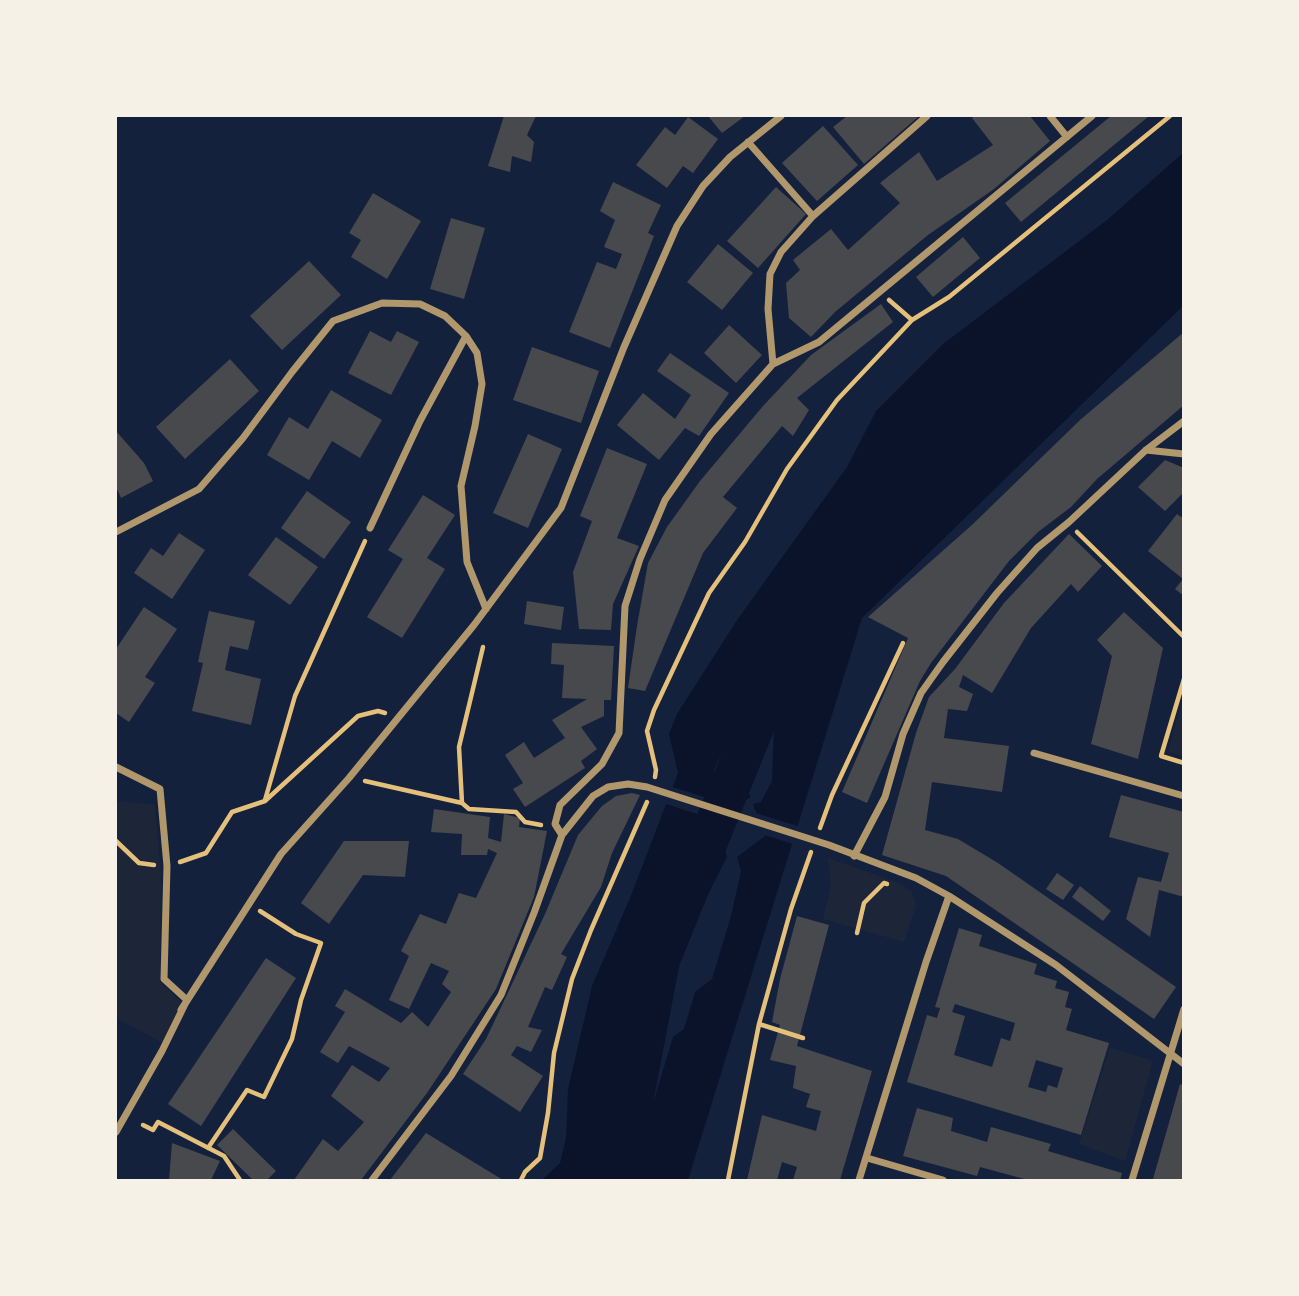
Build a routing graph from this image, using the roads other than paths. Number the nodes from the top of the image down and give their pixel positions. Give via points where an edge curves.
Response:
1 (781, 116) edge
2 (927, 116) edge
3 (1049, 116) edge
4 (1092, 116) edge
5 (1067, 137) junction
6 (748, 142) junction
7 (813, 216) junction
8 (466, 336) junction
9 (773, 364) junction
10 (1184, 421) edge
11 (1146, 450) junction
12 (1184, 454) edge
13 (370, 528) road end
14 (116, 532) edge
15 (486, 609) junction
16 (1034, 753) dead end
17 (116, 767) edge
18 (1184, 796) edge
19 (562, 835) junction
20 (854, 856) junction
21 (949, 896) junction
22 (1184, 1009) edge
23 (181, 1010) junction
24 (1169, 1053) junction
25 (1184, 1064) edge
26 (116, 1132) edge
27 (867, 1157) junction
28 (372, 1181) edge
29 (859, 1181) edge
30 (943, 1181) edge
31 (1132, 1181) edge

1 - 6 street
2 - 7 street
3 - 5 street
4 - 5 street
5 - 9 street via 818,342
6 - 7 street
6 - 15 street via 704,186 677,226 561,508
7 - 9 street via 781,253 770,274
8 - 13 street
8 - 14 street via 445,316 420,304 382,303 333,321 199,489
8 - 15 street via 477,353 482,384 461,486 467,562
9 - 19 street via 711,433 665,500 625,606 619,733 602,764 560,805 555,824
10 - 11 street
11 - 12 street
11 - 20 street via 1037,548 921,692 885,797
15 - 23 street via 281,854
16 - 18 street
17 - 23 street via 160,789 167,866 164,979 187,1000
19 - 20 street via 593,796 608,787 628,784
19 - 28 street via 500,995 451,1076
20 - 21 street via 916,878
21 - 24 street via 1056,965
21 - 27 street
22 - 24 street
23 - 26 street
24 - 25 street
24 - 31 street
27 - 29 street
27 - 30 street

